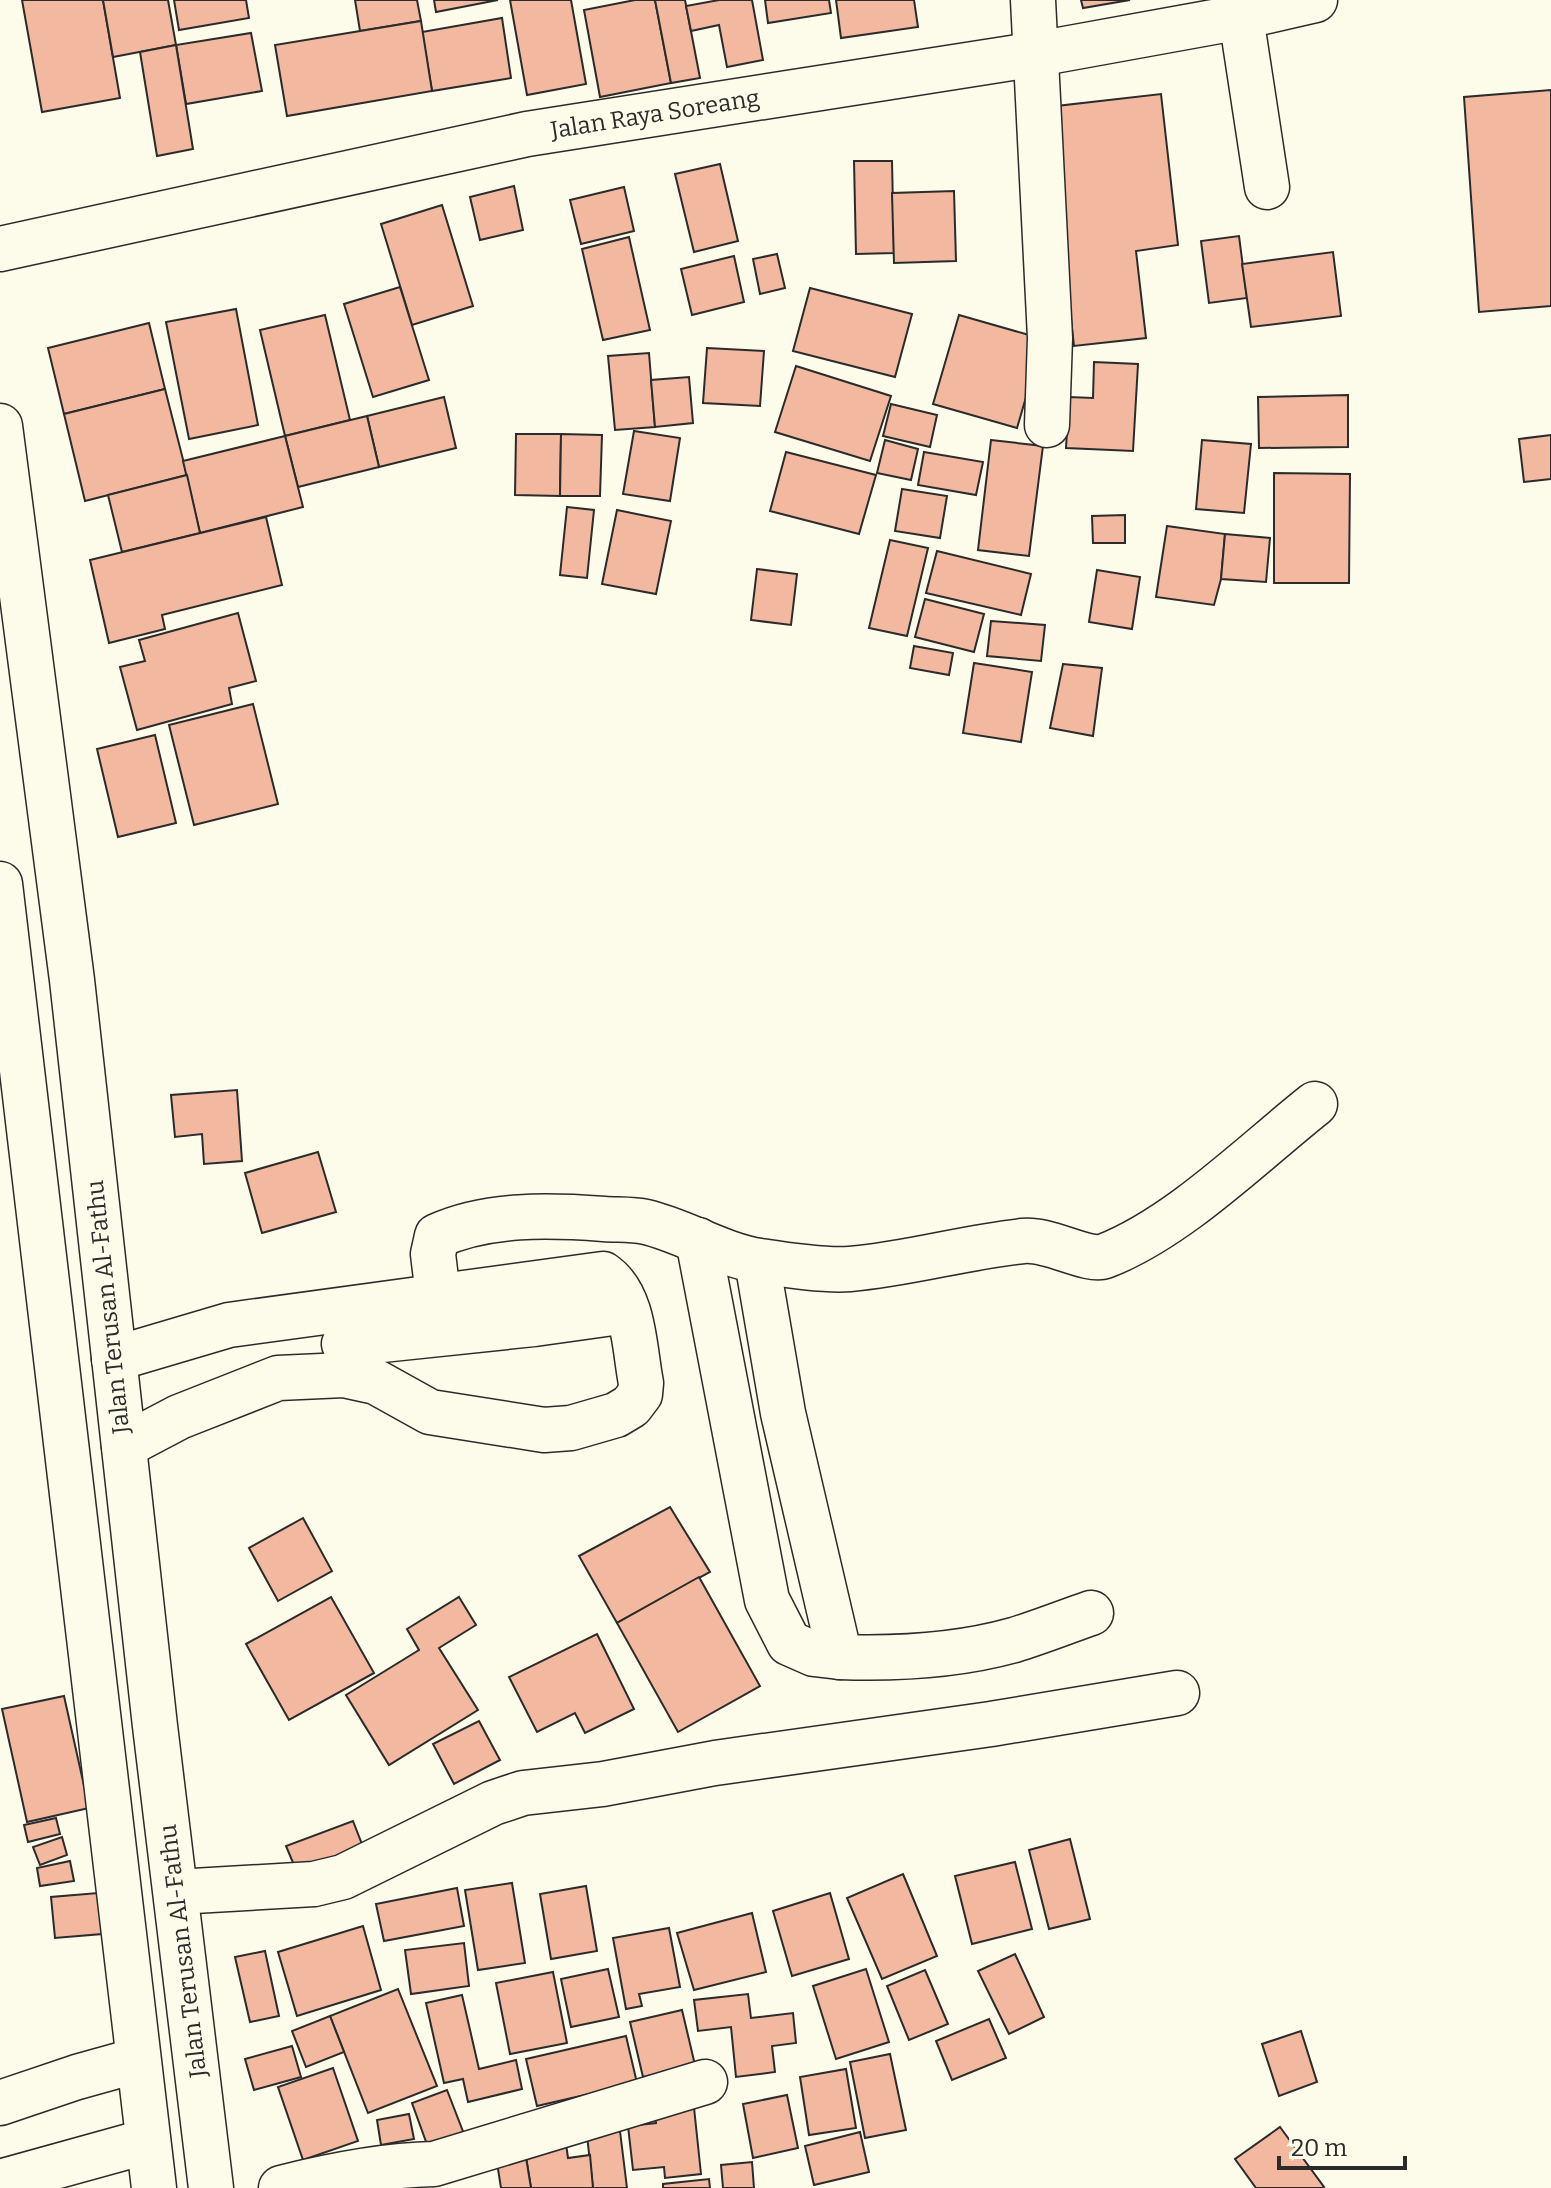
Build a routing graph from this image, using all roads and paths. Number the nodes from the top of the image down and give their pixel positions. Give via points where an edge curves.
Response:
1 (1033, 0) edge
2 (1315, 0) edge
3 (1241, 17) junction
4 (1037, 54) junction
5 (1267, 187) dead end
6 (0, 249) edge
7 (1047, 425) dead end
8 (0, 426) edge
9 (0, 884) edge
10 (7, 1002) edge
11 (1315, 1104) dead end
12 (698, 1240) junction
13 (757, 1261) junction
14 (438, 1295) junction
15 (627, 1311) junction
16 (344, 1342) junction
17 (114, 1359) junction
18 (124, 1446) junction
19 (1091, 1613) dead end
20 (840, 1657) junction
21 (1177, 1693) dead end
22 (176, 1892) junction
23 (138, 2060) junction
24 (705, 2082) dead end
25 (0, 2103) edge
26 (205, 2131) junction
27 (148, 2141) junction
28 (0, 2182) edge
29 (154, 2188) edge
30 (211, 2188) edge
31 (281, 2188) edge

1 - 4 main road
2 - 3 main road, Jalan Raya Soreang
3 - 4 main road, Jalan Raya Soreang
3 - 5 main road
4 - 6 main road, Jalan Raya Soreang via 527,134
4 - 7 main road via 1050,338
8 - 17 main road, Jalan Terusan Al-Fathu via 72,980
9 - 10 main road
10 - 23 main road
11 - 13 main road via 1197,1200 1150,1233 1100,1258 1028,1240 847,1269
12 - 13 main road
12 - 14 main road via 645,1222 546,1214 457,1227 437,1236 433,1254
12 - 20 main road via 767,1600 789,1643
13 - 20 main road via 783,1413
14 - 15 main road via 603,1274 623,1294
14 - 16 main road
15 - 16 main road
15 - 16 main road via 640,1394 631,1406 597,1422 544,1430 430,1412 376,1382
16 - 17 main road via 229,1325
16 - 18 main road via 278,1378 179,1417
17 - 18 main road, Jalan Terusan Al-Fathu
18 - 22 main road, Jalan Terusan Al-Fathu
19 - 20 main road via 1012,1640 938,1655
21 - 22 main road via 508,1798 328,1881
22 - 26 main road, Jalan Terusan Al-Fathu
23 - 25 main road
23 - 27 main road
24 - 31 main road via 434,2164 391,2165
26 - 27 main road
26 - 30 main road, Jalan Terusan Al-Fathu
27 - 28 main road
27 - 29 main road

